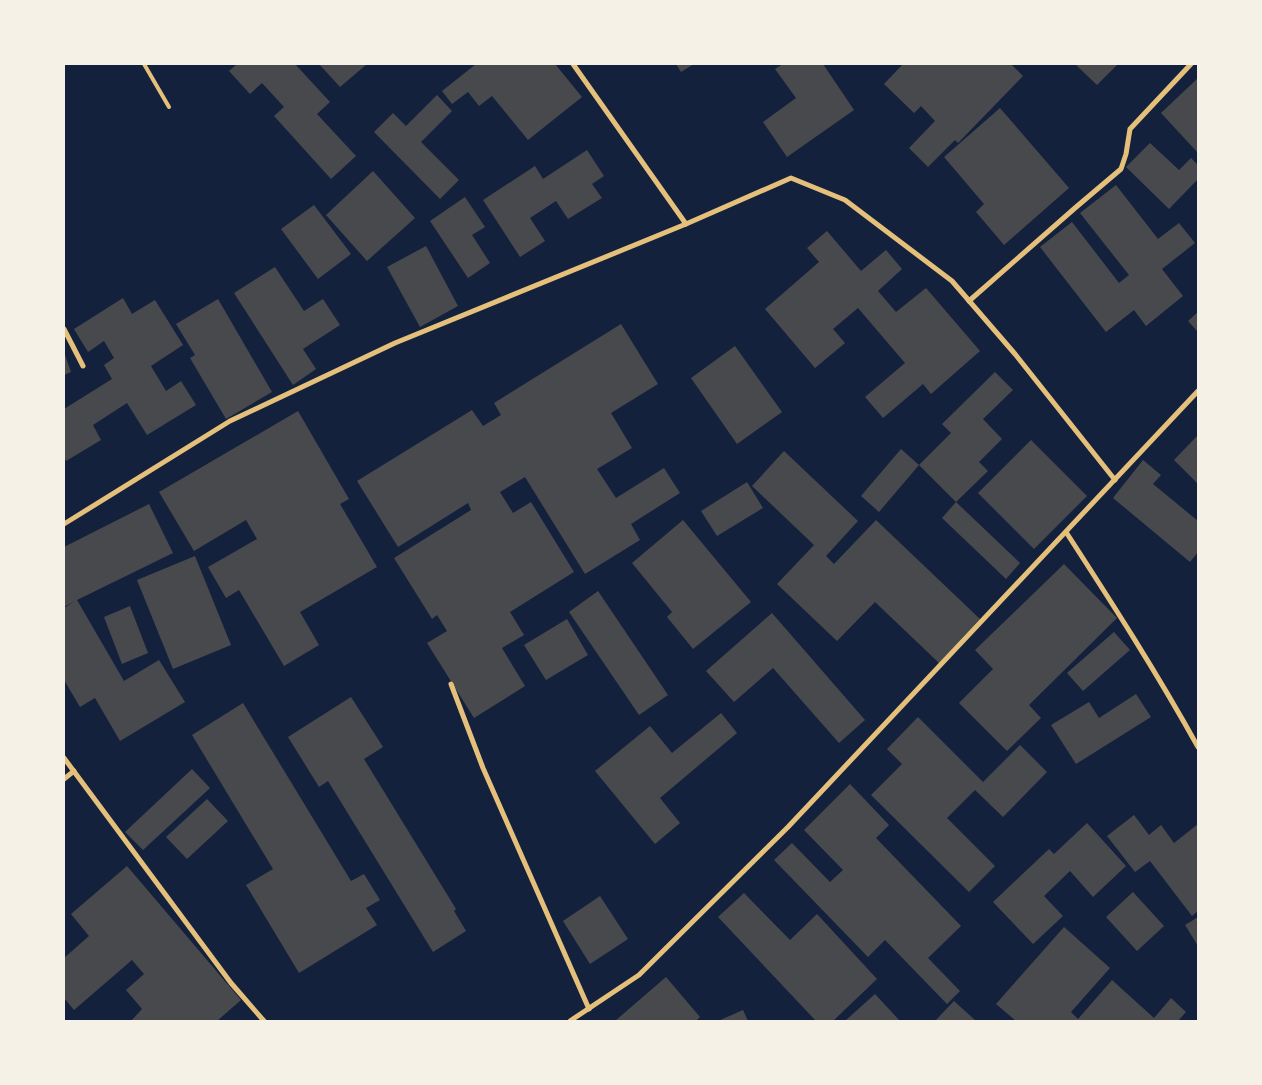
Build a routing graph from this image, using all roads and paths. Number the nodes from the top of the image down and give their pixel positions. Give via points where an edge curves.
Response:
1 (144, 64) edge
2 (573, 64) edge
3 (1191, 64) edge
4 (168, 107) dead end
5 (686, 224) junction
6 (969, 301) junction
7 (64, 329) edge
8 (83, 366) dead end
9 (1198, 391) edge
10 (1115, 480) junction
11 (64, 524) edge
12 (1066, 532) junction
13 (451, 684) dead end
14 (1198, 747) edge
15 (64, 758) edge
16 (74, 771) junction
17 (64, 779) edge
18 (589, 1009) junction
19 (264, 1021) edge
20 (570, 1021) edge

1 - 4 lane
2 - 5 street
3 - 6 street via 1130,129 1121,169
5 - 6 street via 791,178 845,200 952,281
5 - 11 street via 395,343 230,421
6 - 10 street
7 - 8 street
9 - 10 street
10 - 12 street
12 - 14 street via 1128,626
12 - 18 street via 795,820 639,976
13 - 18 street via 483,768
15 - 16 street
16 - 17 street
16 - 19 street via 231,983
18 - 20 street

